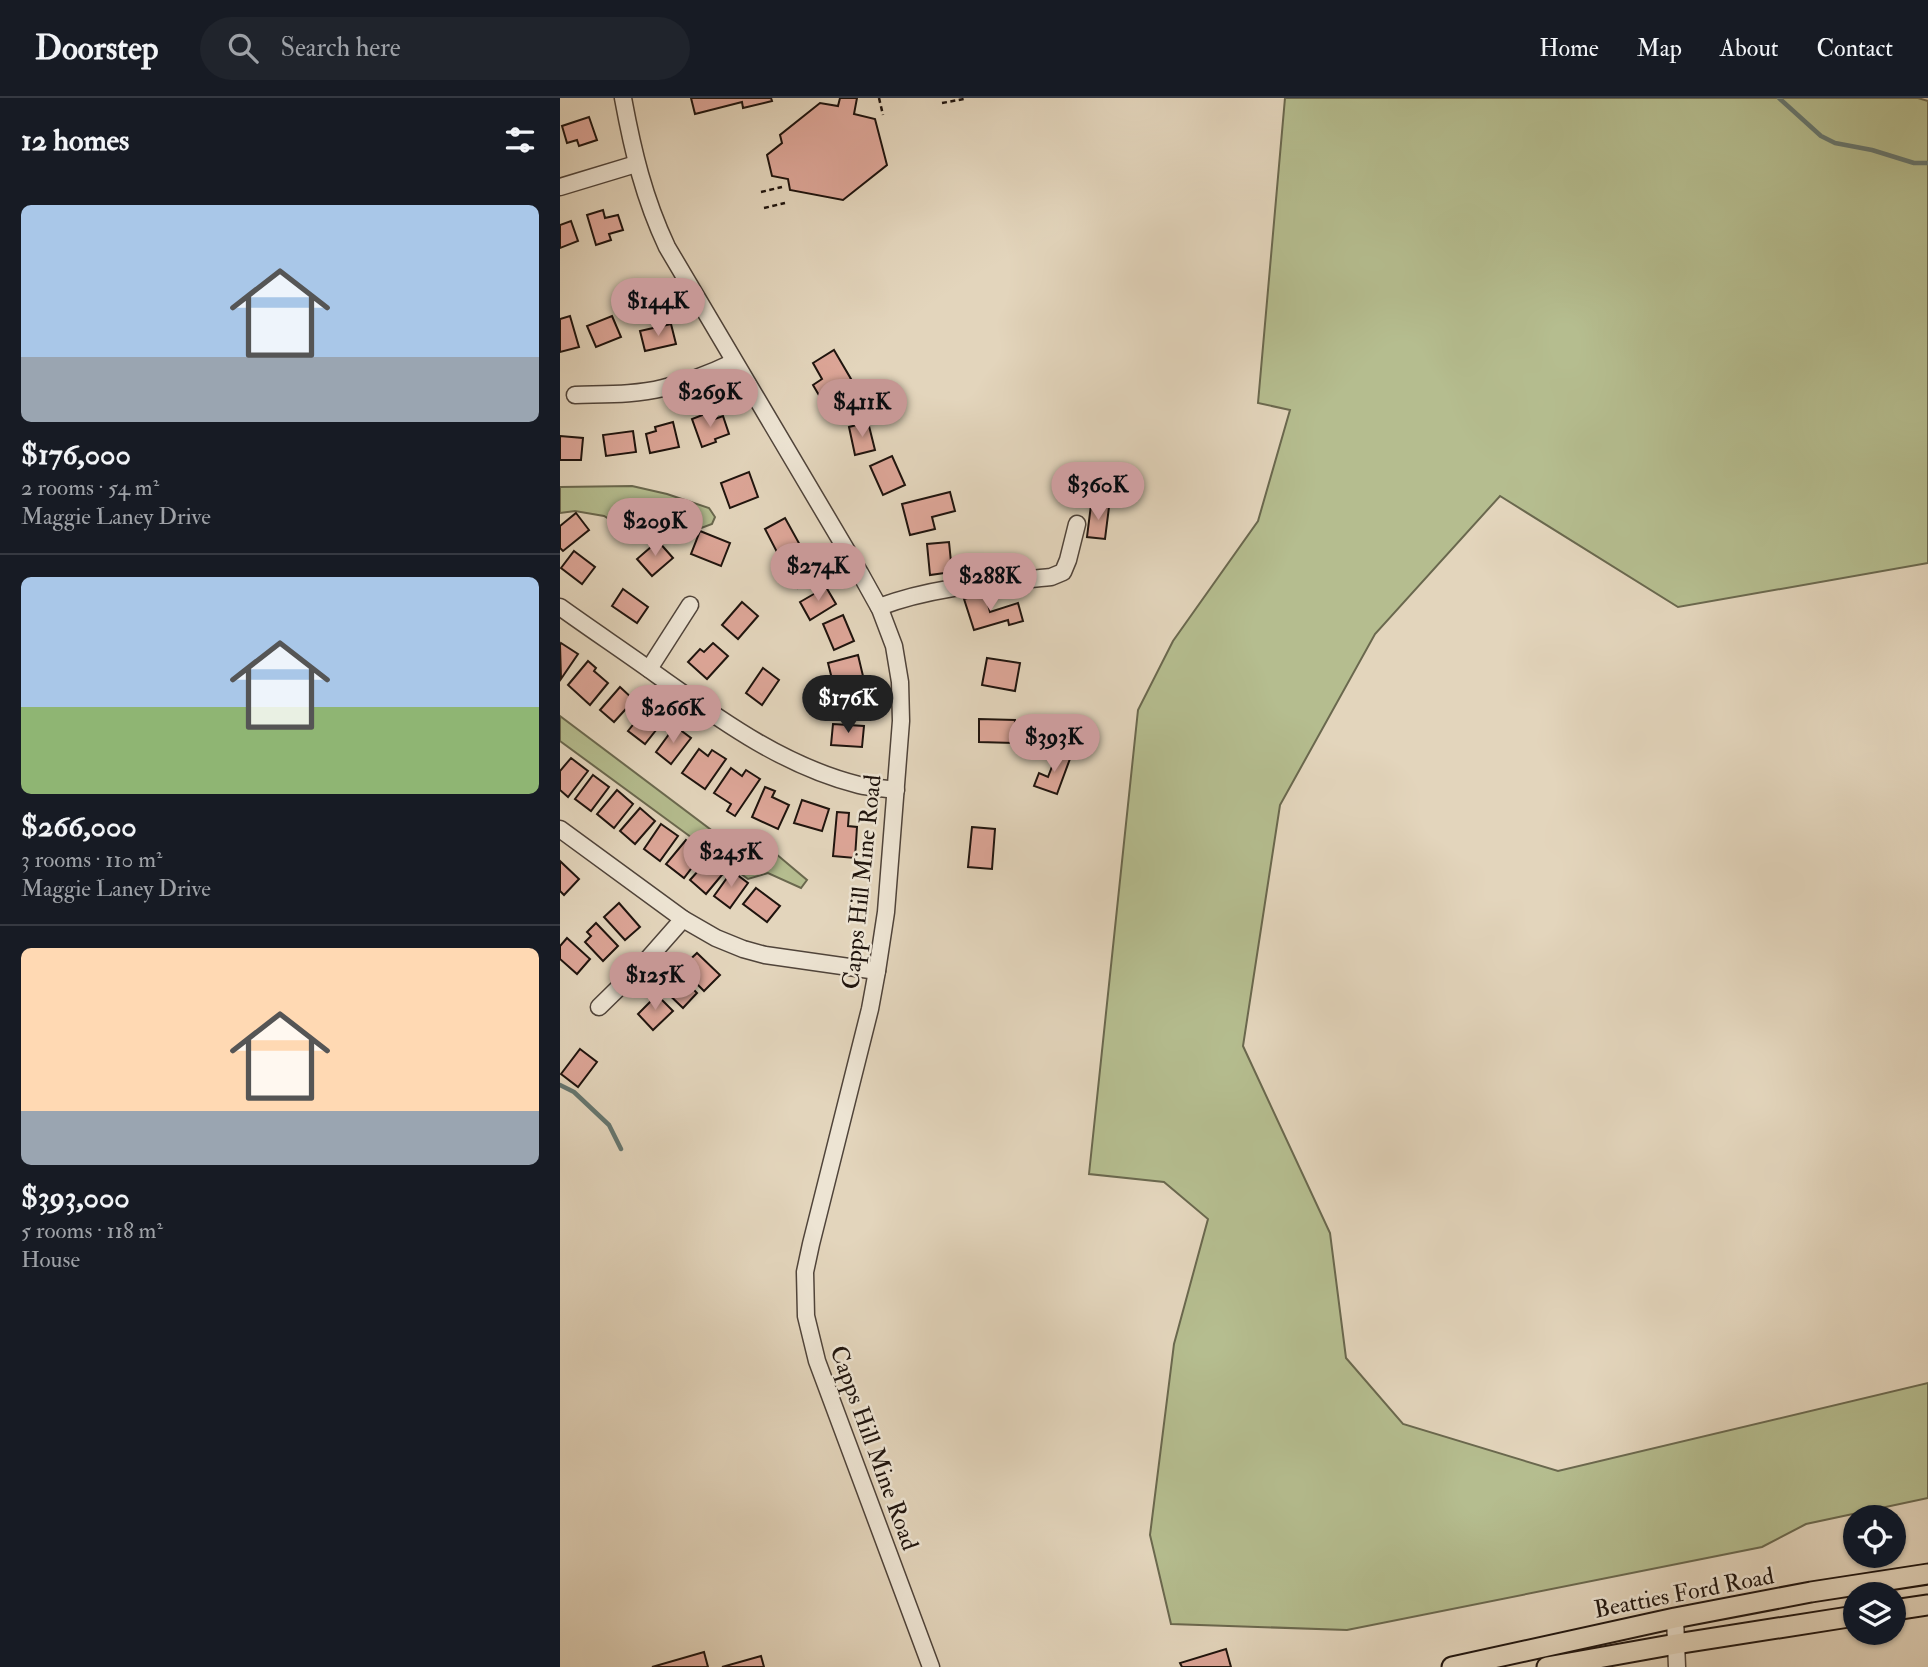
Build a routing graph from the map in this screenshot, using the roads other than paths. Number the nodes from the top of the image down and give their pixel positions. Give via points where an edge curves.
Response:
1 (623, 98) edge
2 (636, 164) junction
3 (560, 187) edge
4 (734, 362) junction
5 (575, 395) dead end
6 (1077, 524) dead end
7 (690, 606) dead end
8 (560, 607) edge
9 (878, 607) junction
10 (649, 669) junction
11 (896, 790) junction
12 (560, 829) edge
13 (683, 919) junction
14 (877, 971) junction
15 (599, 1007) dead end
16 (1928, 1574) edge
17 (1928, 1605) edge
18 (1906, 1608) edge
19 (1675, 1618) junction
20 (1843, 1618) edge
21 (1676, 1644) junction
22 (928, 1666) edge
23 (1452, 1667) edge
24 (1547, 1667) edge
25 (1677, 1667) edge

1 - 2 street, Capps Hill Mine Road
2 - 3 street
2 - 4 street, Capps Hill Mine Road via 667,247
4 - 5 street via 660,389
4 - 9 street, Capps Hill Mine Road
6 - 9 street via 1063,572 947,588
7 - 10 street
8 - 10 street
9 - 11 street, Capps Hill Mine Road via 894,646 900,682
10 - 11 street via 726,723 792,760 860,785
11 - 14 street, Capps Hill Mine Road
12 - 13 street
13 - 14 street via 765,955
13 - 15 street
14 - 22 street, Capps Hill Mine Road via 805,1272 806,1316 817,1361
16 - 19 main road, Beatties Ford Road
17 - 18 main road
19 - 21 street
19 - 23 main road, Beatties Ford Road
20 - 21 main road, Beatties Ford Road
21 - 24 main road, Beatties Ford Road
21 - 25 street

